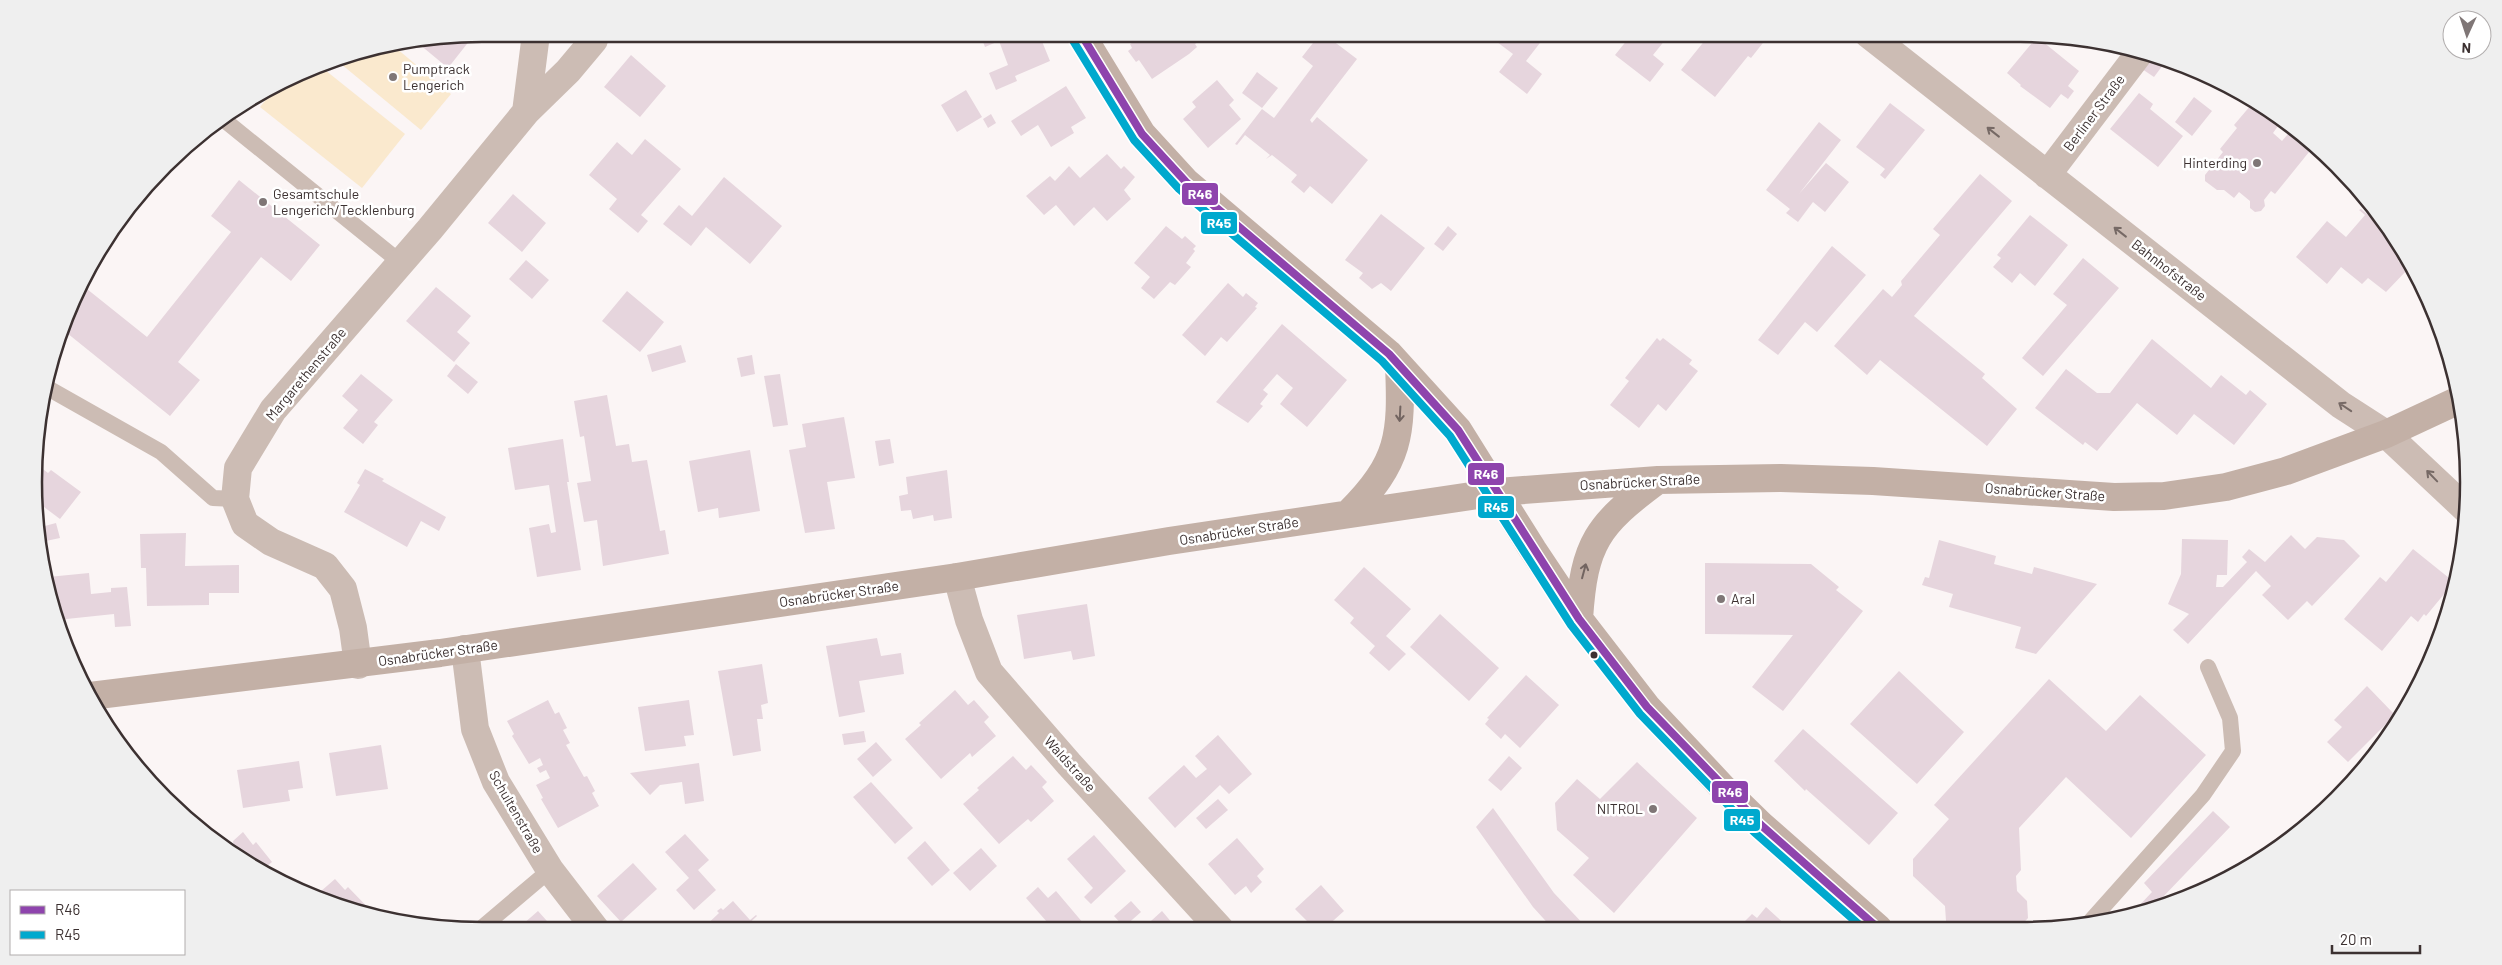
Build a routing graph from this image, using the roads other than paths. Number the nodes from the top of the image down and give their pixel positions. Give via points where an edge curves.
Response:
1 (535, 42) edge
2 (592, 42) edge
3 (1086, 42) edge
4 (1878, 42) edge
5 (2136, 58) edge
6 (526, 112) junction
7 (229, 124) edge
8 (2047, 175) junction
9 (400, 262) junction
10 (1399, 365) junction
11 (52, 391) edge
12 (2452, 403) edge
13 (2386, 434) junction
14 (1658, 480) junction
15 (1498, 492) junction
16 (235, 499) junction
17 (2459, 503) edge
18 (1349, 513) junction
19 (957, 577) junction
20 (1579, 619) junction
21 (465, 649) junction
22 (358, 665) junction
23 (2208, 667) dead end
24 (97, 695) edge
25 (550, 870) junction
26 (2096, 916) edge
27 (489, 922) edge
28 (590, 922) edge
29 (1213, 922) edge
30 (1871, 922) edge

1 - 6 street
2 - 6 street, Margarethenstraße
3 - 10 main road via 1142,134 1186,182
8 -> 4 street, Bahnhofstraße
5 - 8 street, Berliner Straße
6 - 9 street, Margarethenstraße
7 - 9 lane
13 -> 8 street, Bahnhofstraße via 2341,405
9 - 16 street, Margarethenstraße via 273,410 238,468
10 - 15 main road via 1458,430
10 -> 18 main road via 1396,444 1372,491
11 - 16 lane via 161,452 212,498
12 - 13 main road, Osnabrücker Straße
13 - 14 main road, Osnabrücker Straße via 2286,471 2226,487 2164,496 2114,497 1809,479
17 -> 13 street, Bahnhofstraße
14 - 15 main road, Osnabrücker Straße
20 -> 14 main road via 1582,580 1589,552 1622,507
15 - 18 main road, Osnabrücker Straße
15 - 20 main road
16 - 22 street, Margarethenstraße via 245,524 271,542 325,566 343,589
18 - 19 main road, Osnabrücker Straße
19 - 21 main road, Osnabrücker Straße
19 - 29 street, Waldstraße via 989,672
20 - 30 main road via 1647,707 1712,776
21 - 22 main road, Osnabrücker Straße
21 - 25 street, Schultenstraße via 475,729 496,782
22 - 24 main road, Osnabrücker Straße
23 - 26 lane via 2230,718 2234,751 2203,795
25 - 27 lane
25 - 28 street, Schultenstraße

